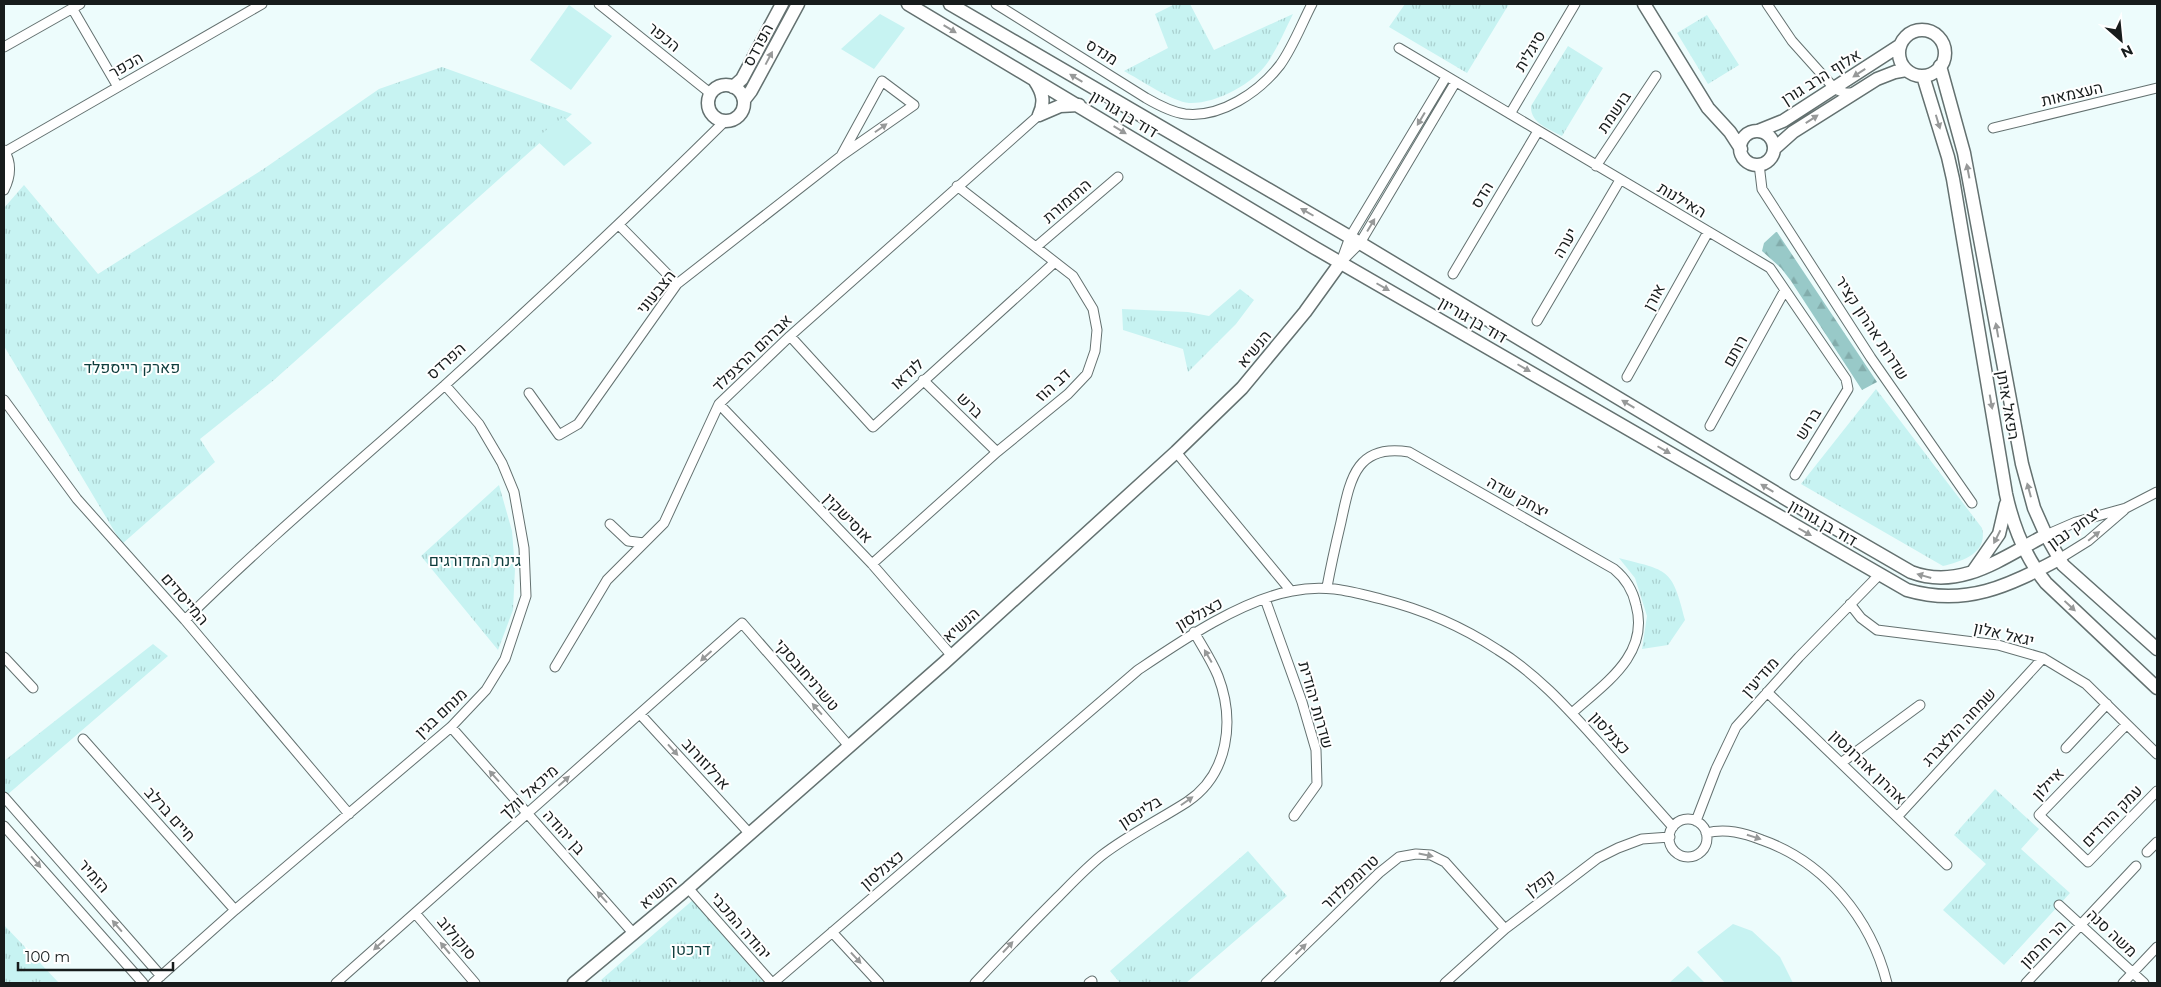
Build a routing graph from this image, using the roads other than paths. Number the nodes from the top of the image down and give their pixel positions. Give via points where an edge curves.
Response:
1 (262, 4) edge
2 (600, 4) edge
3 (782, 4) edge
4 (798, 4) edge
5 (908, 4) edge
6 (950, 4) edge
7 (996, 4) edge
8 (1312, 4) edge
9 (1575, 4) edge
10 (1644, 4) edge
11 (1767, 4) edge
12 (76, 6) edge
13 (1899, 46) junction
14 (4, 47) edge
15 (1399, 48) dead end
16 (1940, 66) junction
17 (1906, 70) junction
18 (1656, 76) dead end
19 (1923, 76) junction
20 (1446, 77) junction
21 (1033, 78) junction
22 (1456, 83) junction
23 (118, 87) junction
24 (734, 87) junction
25 (1835, 88) junction
26 (2157, 88) edge
27 (1853, 93) junction
28 (710, 94) junction
29 (744, 100) junction
30 (1078, 106) junction
31 (1510, 114) junction
32 (1039, 115) junction
33 (724, 121) junction
34 (1720, 122) junction
35 (1993, 128) dead end
36 (1538, 131) junction
37 (1756, 131) junction
38 (1740, 149) junction
39 (1774, 149) junction
40 (5, 151) edge
41 (841, 156) junction
42 (1759, 164) junction
43 (1596, 166) junction
44 (1118, 177) dead end
45 (1620, 180) junction
46 (957, 186) junction
47 (4, 190) edge
48 (620, 225) junction
49 (1708, 232) junction
50 (1355, 240) junction
51 (1036, 247) junction
52 (1055, 262) junction
53 (1341, 262) junction
54 (1453, 274) dead end
55 (677, 284) junction
56 (1785, 290) junction
57 (1537, 321) dead end
58 (790, 336) junction
59 (1627, 377) dead end
60 (923, 380) junction
61 (445, 385) junction
62 (1848, 389) joint
63 (529, 393) dead end
64 (4, 400) edge
65 (719, 404) junction
66 (1710, 426) dead end
67 (997, 452) junction
68 (1176, 452) junction
69 (1795, 475) dead end
70 (2157, 492) edge
71 (2006, 494) junction
72 (1972, 503) dead end
73 (2126, 508) junction
74 (610, 524) dead end
75 (2046, 535) junction
76 (644, 543) junction
77 (2024, 547) junction
78 (2059, 559) junction
79 (872, 564) junction
80 (2037, 571) junction
81 (1971, 573) junction
82 (1879, 575) junction
83 (1327, 587) junction
84 (1291, 591) junction
85 (1265, 599) junction
86 (1850, 604) junction
87 (185, 620) junction
88 (742, 623) joint
89 (1194, 632) junction
90 (2157, 649) edge
91 (952, 656) junction
92 (4, 657) edge
93 (2043, 658) junction
94 (554, 667) dead end
95 (33, 688) dead end
96 (2157, 688) edge
97 (1767, 692) junction
98 (2107, 704) junction
99 (1920, 705) dead end
100 (1572, 713) junction
101 (640, 714) junction
102 (2126, 725) junction
103 (450, 727) junction
104 (82, 739) dead end
105 (850, 746) junction
106 (2066, 748) dead end
107 (2157, 754) edge
108 (1841, 762) junction
109 (2157, 790) edge
110 (4, 797) edge
111 (349, 814) junction
112 (528, 814) junction
113 (1294, 816) dead end
114 (1897, 817) junction
115 (1696, 821) junction
116 (4, 826) edge
117 (1673, 827) junction
118 (1706, 833) junction
119 (750, 834) junction
120 (1670, 837) junction
121 (2157, 842) edge
122 (2147, 852) dead end
123 (2088, 862) joint
124 (1947, 865) dead end
125 (2136, 866) dead end
126 (688, 888) junction
127 (2059, 904) dead end
128 (235, 910) junction
129 (415, 913) junction
130 (2081, 925) junction
131 (1505, 929) junction
132 (832, 932) junction
133 (634, 934) junction
134 (2157, 947) edge
135 (2133, 973) junction
136 (161, 976) junction
137 (143, 983) edge
138 (153, 983) edge
139 (336, 983) edge
140 (475, 983) edge
141 (574, 983) edge
142 (772, 983) edge
143 (879, 983) edge
144 (975, 983) edge
145 (1266, 983) edge
146 (1446, 983) edge
147 (1887, 983) edge
148 (2026, 983) edge
149 (2123, 983) edge
150 (2144, 983) edge

1 - 23 street, הכפר
2 - 28 street, הכפר
3 - 24 main road, הפרדס
29 -> 4 main road, הפרדס
5 -> 21 main road, דוד בן גוריון
50 -> 6 main road, דוד בן גוריון
7 - 8 street, מנדס via 1146,98 1183,114 1230,105 1263,84 1281,63
9 - 31 street, סיגלית
10 - 34 main road via 1708,108
11 - 25 street via 1792,41
12 - 14 street
12 - 23 street
13 - 16 main road via 1916,30 1930,31 1942,40 1944,47
13 - 17 main road via 1898,56
13 -> 25 main road, אלוף הרב גורן
15 - 20 street, האילנות
16 - 19 main road
75 -> 16 main road, רפאל איתן via 2024,472 1964,153
17 - 19 main road
17 - 27 main road, אלוף הרב גורן via 1876,79
18 - 43 street, בושמת
19 -> 71 main road, רפאל איתן via 1950,164
20 - 22 street, האילנות
20 -> 50 street
21 - 30 main road, דוד בן גוריון
21 - 32 main road via 1043,98
22 - 31 street, האילנות
50 -> 22 street
23 - 40 street, הכפר
24 - 28 main road via 720,86
24 - 29 main road
25 - 27 street
25 - 37 main road, אלוף הרב גורן via 1773,127
26 - 35 street, העצמאות
39 -> 27 main road, אלוף הרב גורן via 1793,132
28 - 33 main road via 709,111
29 - 33 main road via 739,116
30 - 32 main road via 1060,106
30 -> 53 main road, דוד בן גוריון
31 - 36 street, האילנות
32 - 46 street, אברהם הרצפלד
33 - 48 street, הפרדס
34 - 37 main road via 1736,130
34 - 38 main road
36 - 43 street, האילנות
36 - 54 street, הדס
37 - 38 main road via 1744,138
37 - 39 main road via 1772,139
38 - 42 main road via 1745,159
39 - 42 main road via 1770,160
40 - 47 street via 10,167
41 -> 41 street, הצבעוני via 856,146 914,105 882,81
41 - 55 street, הצבעוני
42 - 72 street, שדרות אהרון קציר via 1762,189 1871,358
43 - 45 street, האילנות
44 - 51 street, התזמורת
45 - 49 street, האילנות
45 - 57 street, יערה
46 - 51 street, דב הוז
46 - 58 street, אברהם הרצפלד
48 - 55 street
48 - 61 street, הפרדס
49 - 56 street, האילנות via 1770,268
49 - 59 street, אורן
50 - 53 street
81 -> 50 main road, דוד בן גוריון via 1938,579 1911,572
51 - 52 street, דב הוז
52 - 60 street, לנדאו
52 - 67 street, דב הוז via 1073,276 1093,309 1095,352 1087,374 1068,394
53 - 68 main road, הנשיא via 1305,312 1242,388
53 -> 82 main road, דוד בן גוריון
55 - 63 street, הצבעוני via 578,424 559,435
56 - 62 street, האילנות via 1846,379
56 - 66 street, רותם
58 - 60 street, לנדאו via 873,427
58 - 65 street, אברהם הרצפלד
60 - 67 street, ברש
61 - 87 street, הפרדס via 223,582
61 - 103 street, מנחם בגין via 479,424 502,463 514,492 526,574 526,596 505,659 486,690
62 - 69 street, ברוש
64 - 87 street, המייסדים via 77,499
65 - 76 street, אברהם הרצפלד via 664,523
65 - 79 street, אוסישקין
67 - 79 street, דב הוז
68 - 84 street
68 - 91 main road, הנשיא
70 - 73 street, יצחק נבון
71 - 77 main road, רפאל איתן
71 -> 81 main road via 1999,534
73 - 75 street, יצחק נבון via 2076,522
78 -> 73 street, יצחק נבון via 2088,541
74 - 76 street via 628,541
75 - 77 main road, דוד בן גוריון
75 - 78 main road, רפאל איתן
76 - 94 street, אברהם הרצפלד via 607,580
77 - 80 main road, רפאל איתן
77 - 81 main road, דוד בן גוריון
78 - 80 main road, יצחק נבון
78 - 90 main road, רפאל איתן
79 - 91 street, אוסישקין
80 - 82 main road, דוד בן גוריון via 1988,592 1945,597 1907,590
80 -> 96 main road, רפאל איתן
82 - 86 street, מודיעין
83 - 84 street, כצנלסון
83 - 100 street, כצנלסון via 1399,604 1450,624 1498,650
83 - 100 street, יצחק שדה via 1350,480 1364,461 1376,454 1408,452 1614,569 1631,590 1639,624 1631,655
84 - 85 street, כצנלסון
85 - 89 street, כצנלסון
85 - 113 street, שדרות יהודית via 1316,750 1317,784
86 - 93 street, יגאל אלון via 1877,630 1998,645
86 - 97 street, מודיעין
87 - 111 street, המייסדים
88 -> 101 street, מיכאל וולך
105 -> 88 street, טשרניחובסקי
89 - 132 street, כצנלסון via 1138,670
144 -> 89 street, בלינסון via 1100,857 1189,801 1214,776 1227,733 1225,708 1218,674
91 - 105 main road, הנשיא
92 - 95 street
93 - 98 street, יגאל אלון via 2086,684
93 - 114 street, שמחה הולצברג
97 - 108 street, אהרון אהרונסון
97 - 115 street, מודיעין via 1736,727
98 - 102 street, יגאל אלון
98 - 106 street
99 - 108 street
100 - 117 street, כצנלסון
112 -> 101 street, מיכאל וולך
101 -> 119 street, ארלוזורוב
102 - 107 street, יגאל אלון
102 - 123 street, איילון via 2039,815
103 - 111 street, מנחם בגין
112 -> 103 street, בן יהודה
104 - 128 street, חיים ברלב
105 - 119 main road, הנשיא
108 - 114 street, אהרון אהרונסון
109 - 123 street, עמק הורדים
136 -> 110 street, הזמיר
111 - 128 street, מנחם בגין
112 - 129 street, מיכאל וולך
133 -> 112 street, בן יהודה
114 - 124 street, אהרון אהרונסון
115 - 117 street via 1681,821
115 - 118 street
116 -> 137 street
117 - 120 street
118 - 120 street via 1703,850 1687,857 1678,854
118 -> 147 street via 1718,830 1741,833 1772,843 1816,870 1840,893 1861,921
119 - 126 main road, הנשיא
120 - 131 street, קפלן via 1642,839 1605,854
121 - 122 street
125 - 130 street, הר חרמון
126 - 133 main road, הנשיא
126 - 142 street, יהודה המכבי
127 - 130 street, משה סנה
128 - 136 street, מנחם בגין
129 -> 139 street, מיכאל וולך
140 -> 129 street, סוקולוב
130 - 135 street, משה סנה
130 - 148 street, הר חרמון
145 -> 131 street, טרומפלדור via 1399,857 1431,855 1445,862
131 - 146 street, קפלן
132 - 142 street, כצנלסון
132 -> 143 street
133 - 141 main road, הנשיא
134 - 135 street
135 - 149 street
135 - 150 street, משה סנה
136 - 138 street, מנחם בגין

